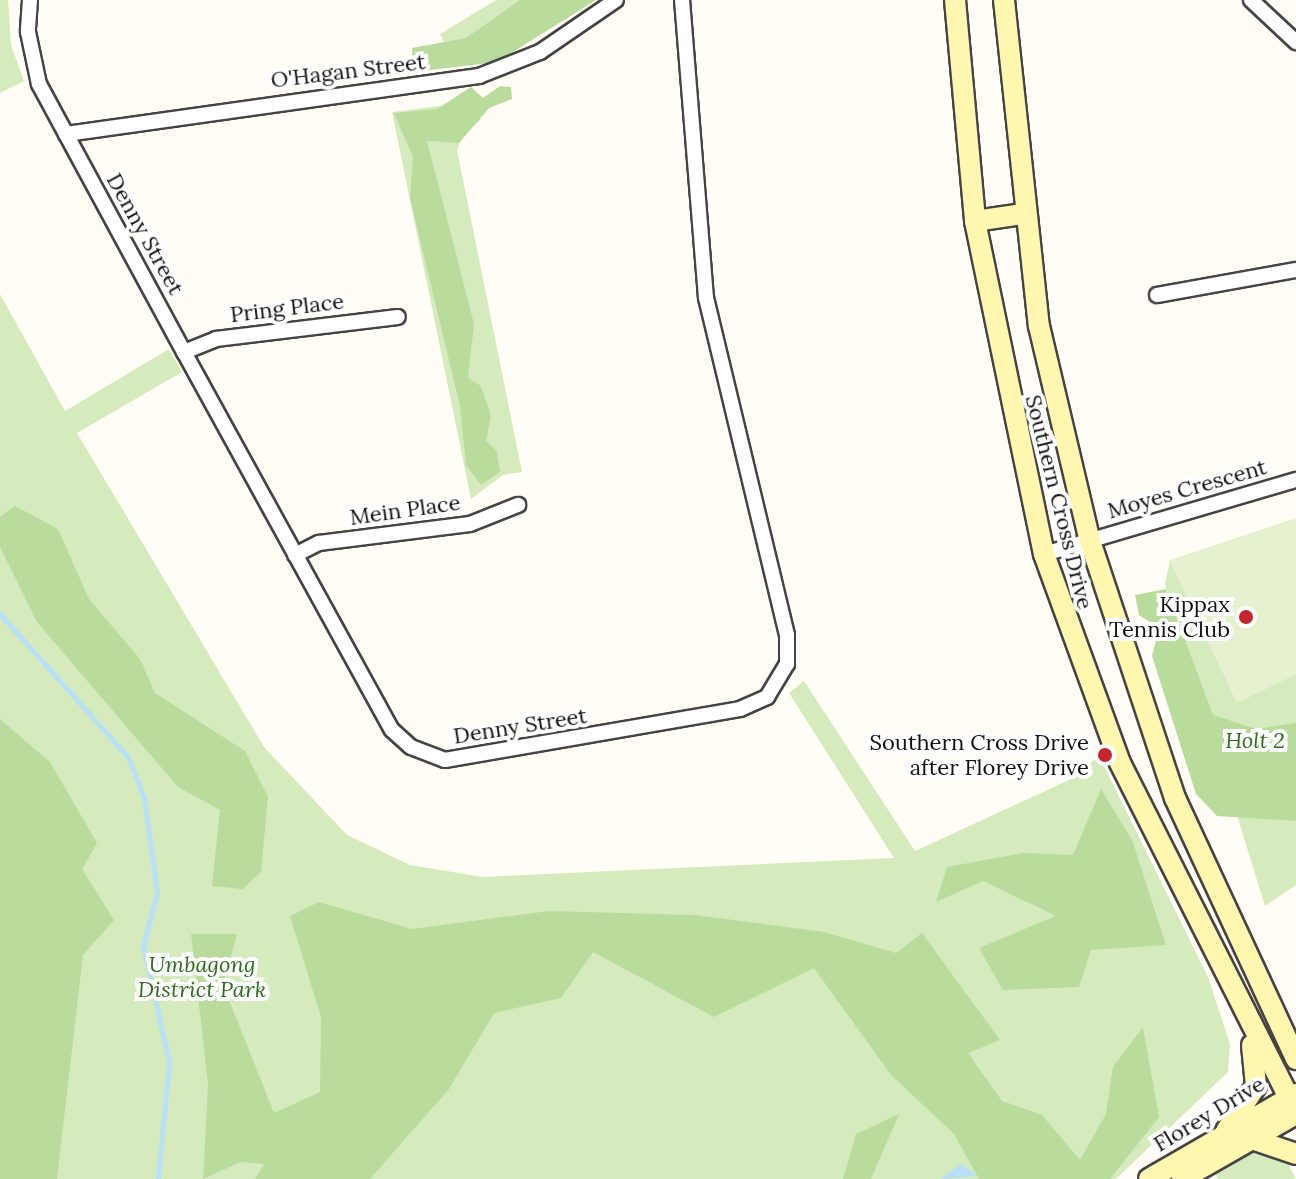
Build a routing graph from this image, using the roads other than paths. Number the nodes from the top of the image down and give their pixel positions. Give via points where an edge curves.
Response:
1 (30, 0) edge
2 (616, 0) edge
3 (682, 0) edge
4 (955, 0) edge
5 (1004, 0) edge
6 (1251, 0) edge
7 (1296, 42) edge
8 (66, 134) junction
9 (1023, 214) junction
10 (975, 221) junction
11 (1296, 270) edge
12 (1157, 295) dead end
13 (398, 317) dead end
14 (184, 352) junction
15 (1296, 480) edge
16 (518, 505) dead end
17 (1090, 541) junction
18 (1044, 554) junction
19 (295, 555) junction
20 (1221, 960) junction
21 (1296, 1059) edge
22 (1294, 1104) edge
23 (1226, 1131) junction
24 (1252, 1139) junction
25 (1296, 1154) edge
26 (1149, 1179) edge
27 (1182, 1179) edge

1 - 8 street, Denny Street via 34,67
2 - 8 street, O'Hagan Street via 540,52 479,76 96,124
3 - 19 street, Denny Street via 706,298 787,635 780,682 740,709 470,760 433,758 392,730
4 - 10 main road, Southern Cross Drive
5 - 9 main road, Southern Cross Drive
6 - 7 street
8 - 14 street, Denny Street
9 - 10 main road
9 - 17 main road, Southern Cross Drive via 1039,326
10 - 18 main road, Southern Cross Drive
11 - 12 street
13 - 14 street, Pring Place via 216,339
14 - 19 street, Denny Street
15 - 17 street, Moyes Crescent
16 - 19 street, Mein Place via 470,524 319,543
17 - 18 street, Moyes Crescent
17 - 21 main road, Southern Cross Drive via 1175,798 1222,911
18 - 20 main road, Southern Cross Drive via 1108,734
20 - 22 main road, Southern Cross Drive
20 - 23 main road via 1258,1065 1250,1099
22 - 23 main road, Florey Drive
22 - 24 main road, Florey Drive
23 - 26 main road, Florey Drive
24 - 25 main road
24 - 27 main road, Florey Drive

